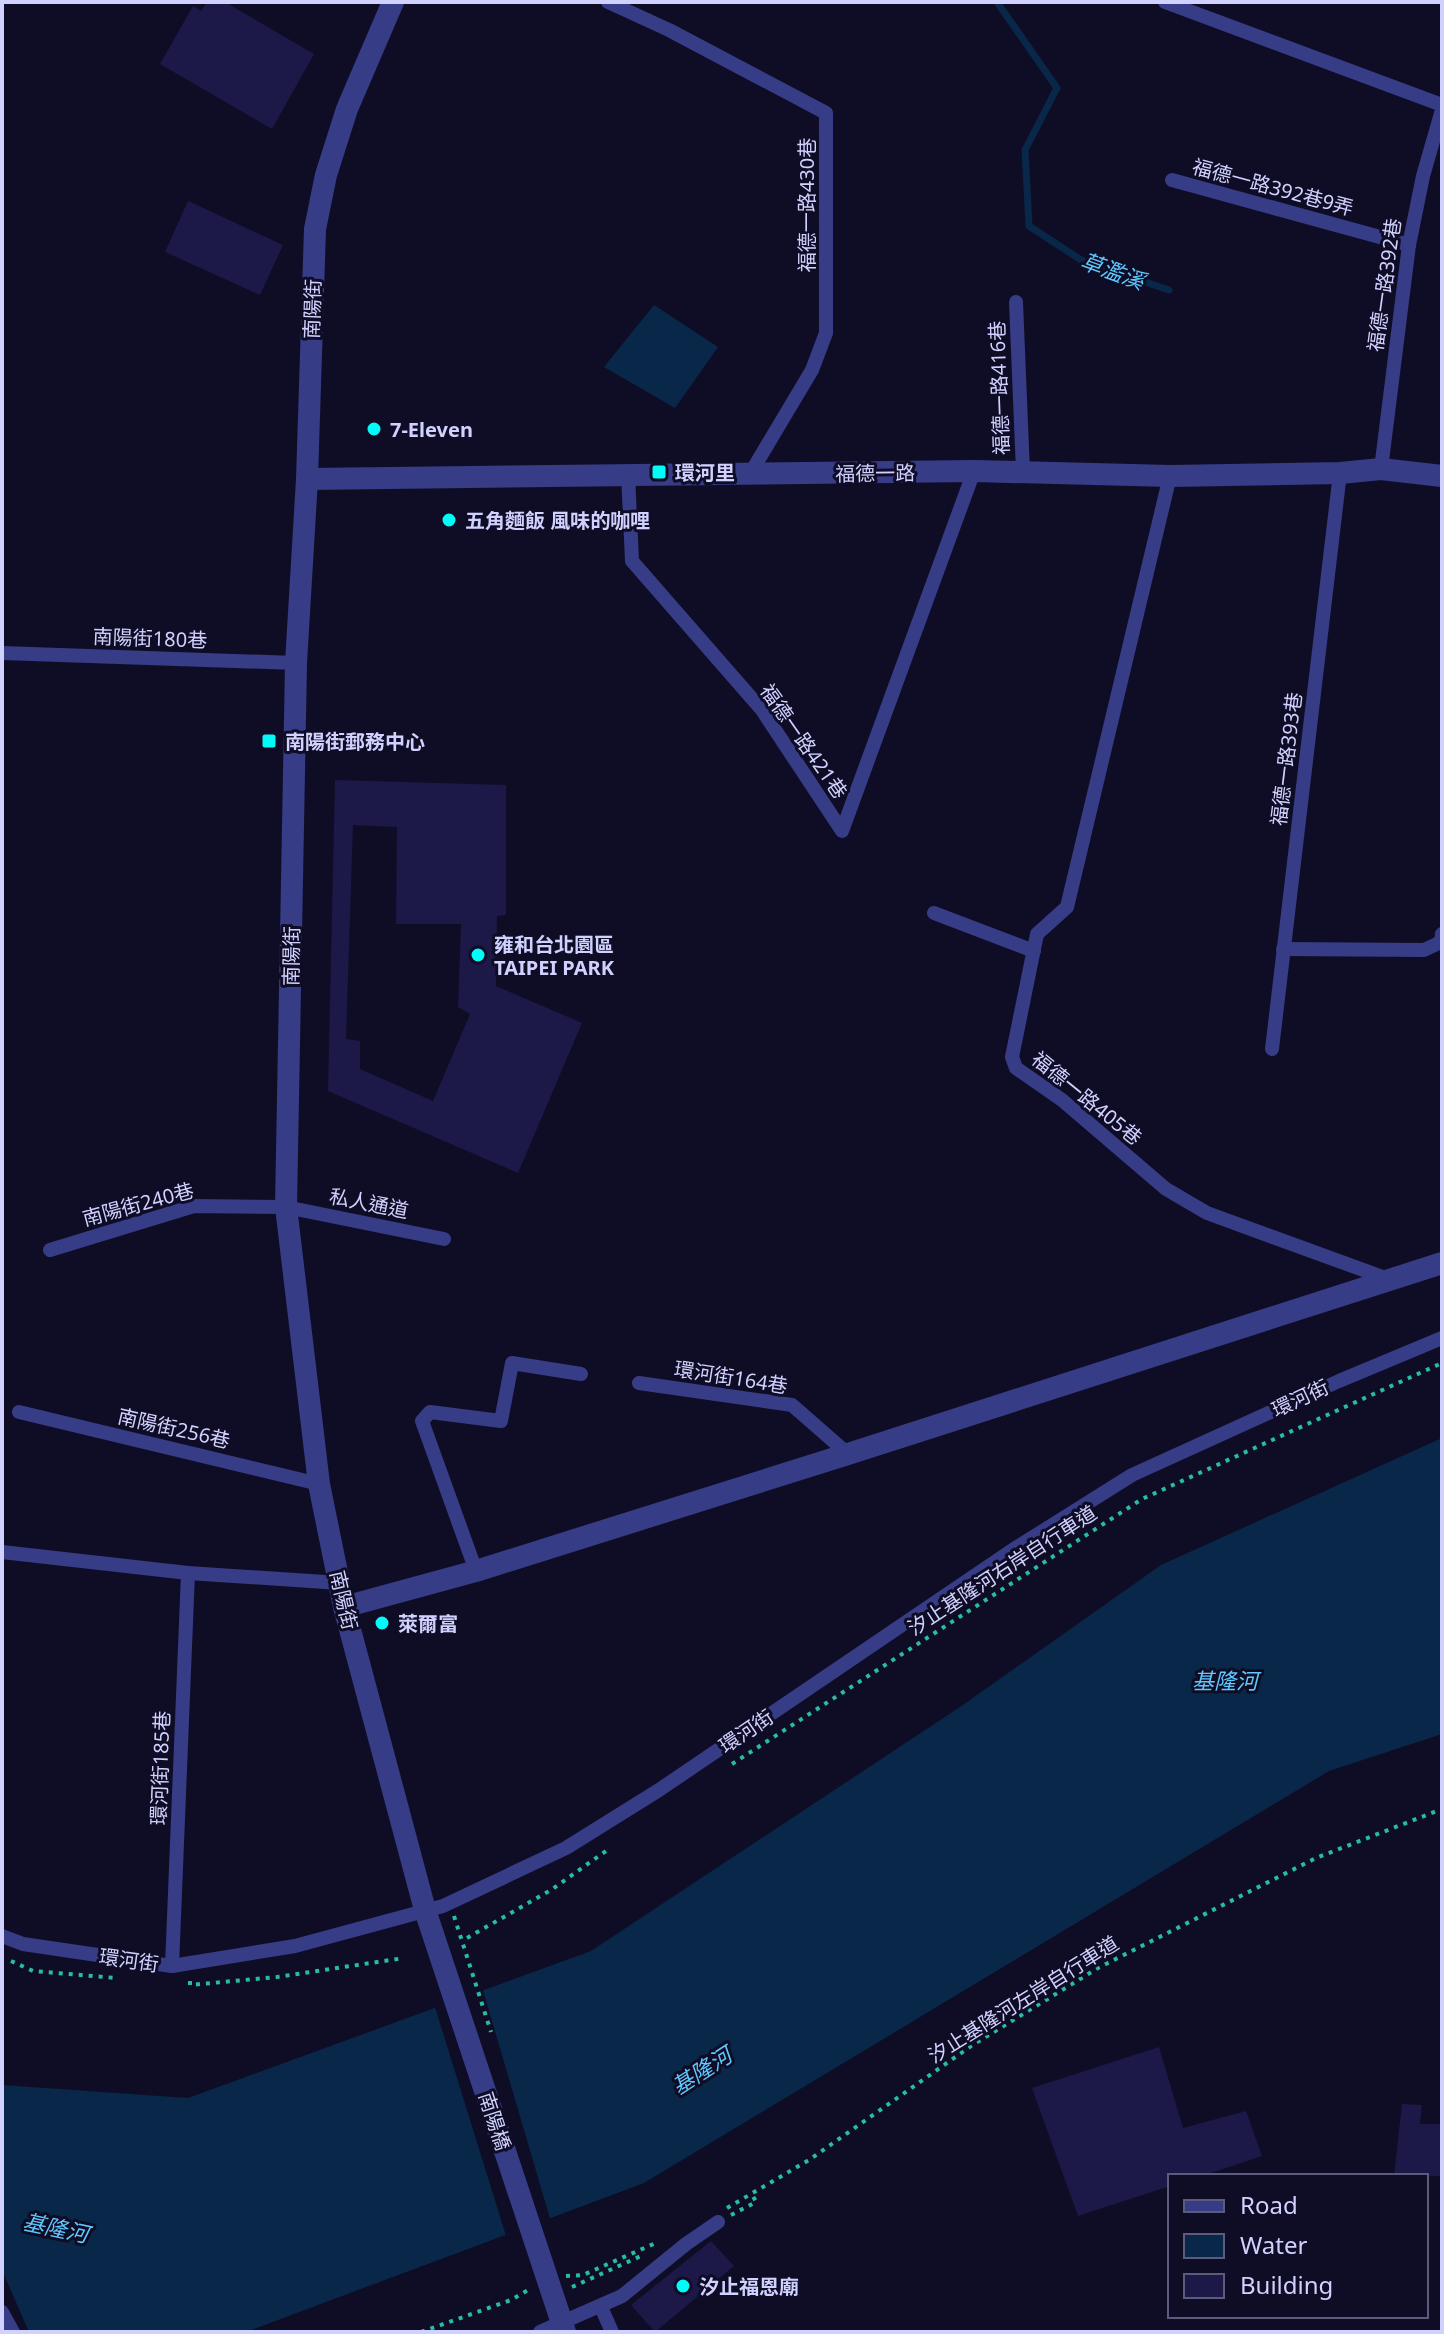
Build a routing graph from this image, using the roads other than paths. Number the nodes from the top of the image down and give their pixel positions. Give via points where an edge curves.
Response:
1 (393, 2) edge
2 (608, 2) edge
3 (1165, 2) edge
4 (1442, 108) edge
5 (1172, 180) dead end
6 (1409, 245) junction
7 (1016, 302) dead end
8 (1381, 469) junction
9 (974, 471) junction
10 (1023, 472) junction
11 (1340, 473) junction
12 (628, 474) junction
13 (750, 474) junction
14 (1170, 476) junction
15 (1442, 476) edge
16 (307, 479) junction
17 (2, 653) edge
18 (296, 663) junction
19 (934, 913) dead end
20 (1442, 934) edge
21 (1442, 942) edge
22 (1283, 949) junction
23 (1034, 951) junction
24 (1272, 1049) dead end
25 (286, 1207) junction
26 (444, 1239) dead end
27 (50, 1250) dead end
28 (1442, 1263) edge
29 (1389, 1279) junction
30 (1442, 1338) edge
31 (581, 1374) dead end
32 (639, 1383) dead end
33 (19, 1412) dead end
34 (848, 1454) junction
35 (319, 1484) junction
36 (2, 1552) edge
37 (476, 1571) junction
38 (188, 1573) junction
39 (340, 1583) junction
40 (344, 1607) junction
41 (425, 1910) junction
42 (2, 1936) edge
43 (172, 1966) junction
44 (721, 2216) road end
45 (601, 2307) junction
46 (2, 2312) edge
47 (13, 2332) edge
48 (540, 2332) edge
49 (565, 2332) edge
50 (612, 2332) edge

1 - 16 street, 南陽街 via 347,109 315,229
2 - 13 lane, 福德一路430巷 via 826,113 826,333 812,370
3 - 4 lane, 福德一路392巷
4 - 6 lane, 福德一路392巷
5 - 6 lane, 福德一路392巷9弄
6 - 8 lane, 福德一路392巷
7 - 10 lane, 福德一路416巷
8 - 11 street, 福德一路
8 - 15 street, 福德一路
9 - 10 street, 福德一路
9 - 12 lane, 福德一路421巷 via 842,831 762,710 632,561
9 - 13 street, 福德一路
10 - 14 street, 福德一路
11 - 14 street, 福德一路
11 - 22 lane, 福德一路393巷
12 - 13 street, 福德一路
12 - 16 street, 福德一路
14 - 23 lane, 福德一路405巷 via 1067,907 1037,934
16 - 18 street, 南陽街
17 - 18 lane, 南陽街180巷
18 - 25 street, 南陽街
19 - 23 lane
20 - 21 lane
21 - 22 lane via 1424,950
22 - 24 lane, 福德一路393巷
23 - 29 lane, 福德一路405巷 via 1012,1057 1016,1068 1166,1189 1207,1213
25 - 26 lane, 私人通道
25 - 27 lane, 南陽街240巷 via 194,1206
25 - 35 street, 南陽街
28 - 29 street
29 - 34 street
30 - 41 lane, 環河街 via 1132,1475 566,1848
31 - 37 lane via 512,1363 501,1421 430,1412 422,1421
32 - 34 lane, 環河街164巷 via 792,1405
33 - 35 lane, 南陽街256巷
34 - 37 street
35 - 39 street, 南陽街
36 - 38 lane
37 - 40 street
38 - 39 lane
38 - 43 lane, 環河街185巷
39 - 40 street, 南陽街
40 - 41 street, 南陽街
41 - 43 lane, 環河街 via 295,1946
41 - 49 street, 南陽橋, bridge
42 - 43 lane, 環河街 via 23,1944
44 - 45 lane
45 - 48 lane
45 - 50 lane
46 - 47 lane

